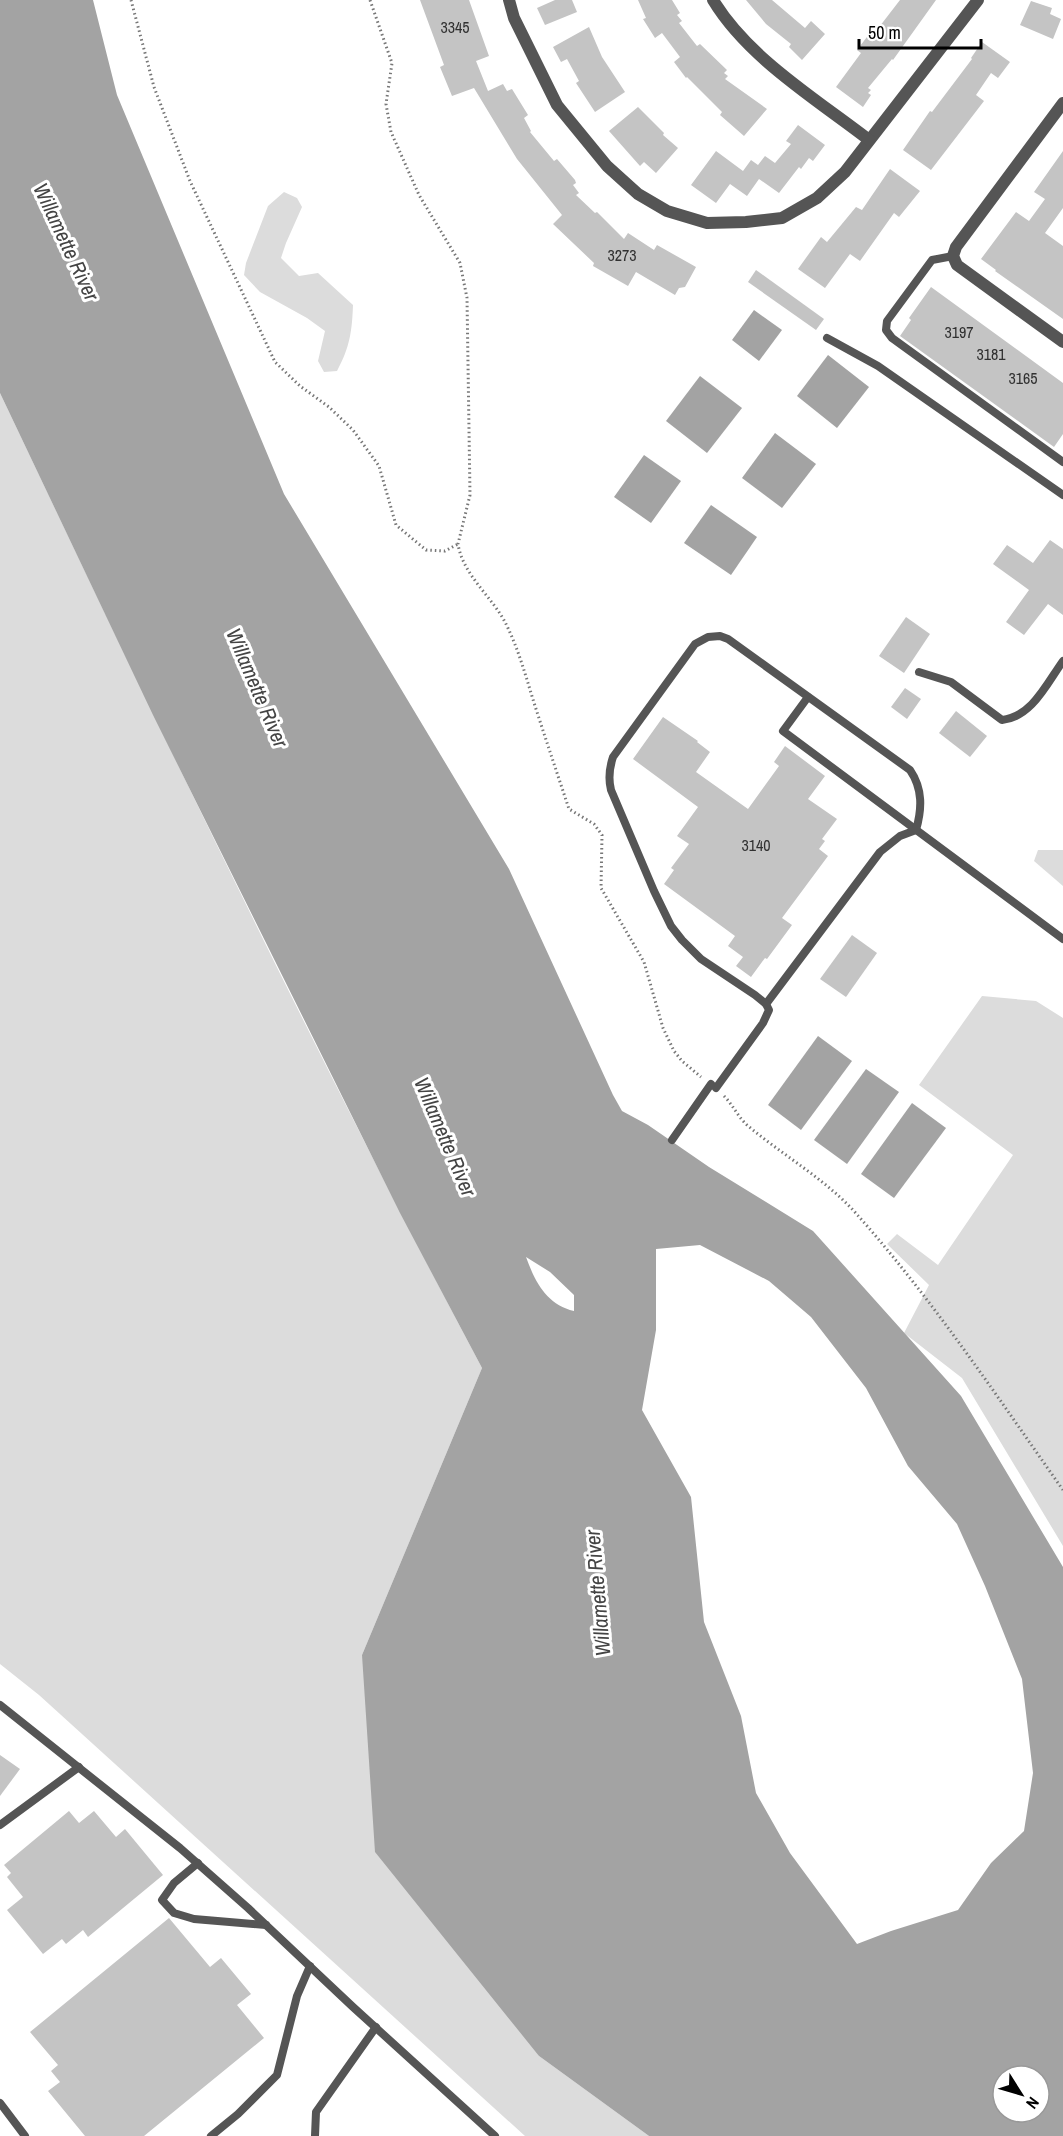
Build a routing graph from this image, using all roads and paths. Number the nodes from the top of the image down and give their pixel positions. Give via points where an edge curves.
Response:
1 (131, 0) edge
2 (370, 0) edge
3 (509, 0) edge
4 (713, 0) edge
5 (978, 0) edge
6 (1063, 103) edge
7 (869, 140) junction
8 (953, 256) junction
9 (827, 338) dead end
10 (1063, 342) edge
11 (1063, 462) edge
12 (1063, 495) edge
13 (458, 544) junction
14 (1063, 661) edge
15 (919, 672) dead end
16 (808, 697) junction
17 (916, 830) junction
18 (1063, 939) edge
19 (766, 1004) junction
20 (714, 1086) junction
21 (672, 1140) dead end
22 (1063, 1490) edge
23 (0, 1705) edge
24 (79, 1767) junction
25 (0, 1825) edge
26 (198, 1863) junction
27 (267, 1925) junction
28 (310, 1966) junction
29 (376, 2027) junction
30 (0, 2103) edge
31 (26, 2136) edge
32 (211, 2136) edge
33 (315, 2136) edge
34 (495, 2136) edge

1 - 13 path via 154,87 190,181 275,362 353,430 379,466 396,525 426,550 445,551
2 - 13 path via 392,63 386,104 390,132 419,195 460,262 467,298 470,495
3 - 7 street via 557,105 607,166 638,194 667,211 707,223 782,218 817,198 845,172
4 - 7 street via 727,22 755,50
5 - 7 street
6 - 8 street
8 - 10 street via 957,265
8 - 11 lane via 932,260 887,321 886,330
9 - 12 lane via 878,366
13 - 20 path via 478,584 506,624 569,809 594,824 602,835 601,888 644,962 663,1028 674,1051
14 - 15 lane via 1030,706 1015,719 1002,720 951,682
16 - 17 lane via 910,770 919,789 921,813
16 - 17 lane via 783,731
16 - 19 lane via 728,639 708,636 695,644 674,671 613,757 609,771 611,790 671,926 701,959
17 - 18 lane
17 - 19 lane via 900,836 880,852
19 - 20 lane via 769,1010 763,1023
20 - 21 lane
20 - 22 path via 743,1122 851,1209 950,1328
23 - 24 lane
24 - 25 lane
24 - 26 lane
26 - 27 lane
26 - 27 lane via 174,1883 162,1900 174,1913 194,1919
27 - 28 lane
28 - 29 lane
28 - 32 lane via 297,1996 277,2075
29 - 33 lane via 316,2112
29 - 34 lane
30 - 31 lane

